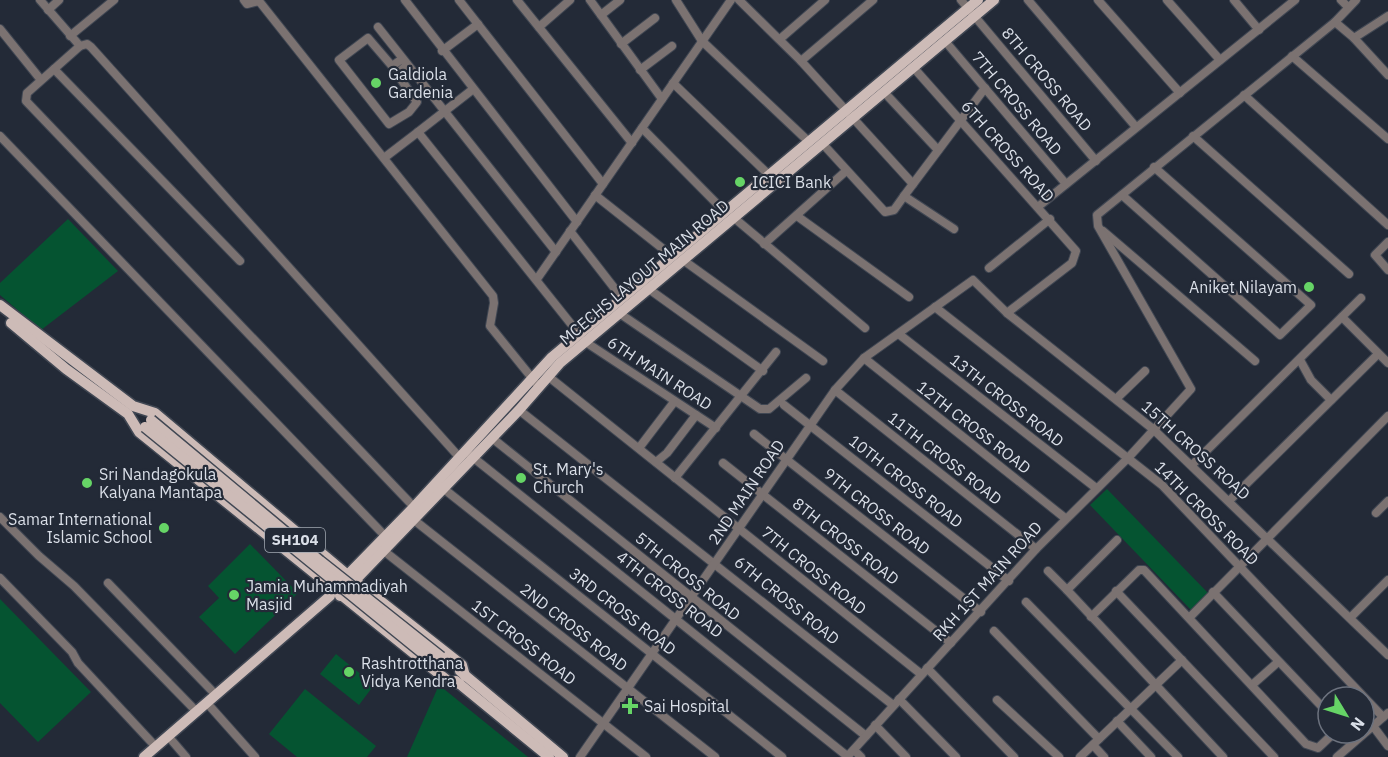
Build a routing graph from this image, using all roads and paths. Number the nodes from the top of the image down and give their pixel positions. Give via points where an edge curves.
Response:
1 (40, 0) edge
2 (59, 0) edge
3 (114, 0) edge
4 (244, 0) edge
5 (405, 0) edge
6 (459, 0) edge
7 (517, 0) edge
8 (590, 0) edge
9 (620, 0) edge
10 (675, 0) edge
11 (731, 0) edge
12 (739, 0) edge
13 (824, 0) edge
14 (873, 0) edge
15 (978, 0) edge
16 (994, 0) edge
17 (1028, 0) edge
18 (1098, 0) edge
19 (1167, 0) edge
20 (1234, 0) edge
21 (1341, 0) edge
22 (1356, 0) edge
23 (1291, 1) edge
24 (565, 2) edge
25 (1348, 7) junction
26 (968, 8) edge
27 (48, 10) junction
28 (601, 15) junction
29 (1388, 16) edge
30 (655, 18) dead end
31 (1335, 22) junction
32 (478, 24) junction
33 (378, 27) dead end
34 (539, 27) junction
35 (0, 29) edge
36 (1259, 30) junction
37 (70, 36) junction
38 (1354, 38) junction
39 (780, 39) junction
40 (702, 41) junction
41 (945, 41) junction
42 (621, 44) junction
43 (80, 46) junction
44 (672, 46) dead end
45 (442, 51) junction
46 (1292, 56) junction
47 (1220, 60) junction
48 (801, 61) junction
49 (405, 62) junction
50 (913, 67) junction
51 (54, 69) junction
52 (640, 70) junction
53 (1388, 75) edge
54 (41, 80) junction
55 (673, 83) junction
56 (985, 88) junction
57 (472, 90) junction
58 (884, 92) junction
59 (1180, 93) junction
60 (1244, 95) junction
61 (662, 99) junction
62 (443, 112) junction
63 (850, 113) junction
64 (960, 120) junction
65 (1136, 127) junction
66 (642, 128) junction
67 (418, 132) junction
68 (0, 136) edge
69 (1193, 136) junction
70 (1388, 139) edge
71 (807, 140) junction
72 (632, 142) junction
73 (822, 143) junction
74 (938, 150) junction
75 (384, 158) junction
76 (1096, 161) junction
77 (1154, 167) junction
78 (846, 171) junction
79 (768, 174) junction
80 (603, 184) junction
81 (913, 184) junction
82 (1066, 184) junction
83 (595, 195) junction
84 (1122, 195) junction
85 (904, 196) junction
86 (1039, 206) junction
87 (729, 214) junction
88 (796, 216) junction
89 (1050, 219) junction
90 (577, 222) junction
91 (1388, 225) edge
92 (1098, 226) junction
93 (954, 229) dead end
94 (570, 231) junction
95 (1388, 242) edge
96 (764, 244) junction
97 (556, 252) junction
98 (672, 256) junction
99 (683, 260) junction
100 (240, 261) dead end
101 (989, 268) dead end
102 (1388, 270) edge
103 (1349, 274) dead end
104 (537, 279) junction
105 (973, 280) joint
106 (645, 285) junction
107 (909, 297) dead end
108 (622, 298) junction
109 (1361, 298) dead end
110 (0, 305) edge
111 (935, 307) junction
112 (619, 313) junction
113 (1007, 313) junction
114 (0, 314) edge
115 (1342, 317) junction
116 (865, 328) dead end
117 (900, 335) junction
118 (581, 338) junction
119 (879, 350) junction
120 (776, 352) dead end
121 (1378, 354) junction
122 (864, 358) junction
123 (1300, 360) junction
124 (823, 361) dead end
125 (1255, 361) dead end
126 (1388, 363) edge
127 (872, 365) junction
128 (763, 371) junction
129 (1145, 371) dead end
130 (549, 377) junction
131 (806, 378) dead end
132 (536, 384) junction
133 (835, 390) junction
134 (742, 397) junction
135 (1116, 399) junction
136 (1331, 400) junction
137 (675, 402) junction
138 (784, 405) dead end
139 (131, 410) junction
140 (519, 410) junction
141 (696, 415) junction
142 (1388, 416) edge
143 (810, 425) junction
144 (716, 428) junction
145 (1154, 429) junction
146 (754, 434) dead end
147 (492, 438) junction
148 (195, 446) junction
149 (639, 448) junction
150 (466, 456) junction
151 (1128, 458) junction
152 (786, 459) junction
153 (656, 462) junction
154 (723, 463) dead end
155 (180, 464) junction
156 (1192, 465) junction
157 (675, 478) junction
158 (1096, 488) junction
159 (444, 489) junction
160 (762, 494) junction
161 (1229, 501) junction
162 (1388, 501) edge
163 (414, 507) junction
164 (1376, 513) dead end
165 (0, 517) edge
166 (1065, 518) junction
167 (414, 520) junction
168 (738, 528) junction
169 (1268, 536) junction
170 (386, 537) junction
171 (1117, 540) dead end
172 (1036, 549) junction
173 (384, 551) junction
174 (716, 562) junction
175 (1239, 565) junction
176 (1048, 571) dead end
177 (352, 576) junction
178 (0, 579) edge
179 (1388, 580) edge
180 (1009, 581) junction
181 (108, 583) dead end
182 (1067, 590) junction
183 (1116, 591) junction
184 (1213, 592) junction
185 (335, 594) junction
186 (691, 597) junction
187 (1026, 602) dead end
188 (981, 612) junction
189 (676, 617) junction
190 (1091, 617) junction
191 (1190, 617) junction
192 (1351, 617) junction
193 (994, 632) dead end
194 (951, 643) junction
195 (652, 652) junction
196 (1388, 654) edge
197 (1182, 660) junction
198 (1278, 662) junction
199 (924, 671) junction
200 (459, 677) junction
201 (1156, 685) junction
202 (1252, 685) junction
203 (629, 689) junction
204 (216, 695) junction
205 (997, 700) dead end
206 (1316, 701) edge
207 (896, 702) junction
208 (207, 703) junction
209 (1130, 709) junction
210 (196, 712) junction
211 (1385, 715) edge
212 (1117, 722) junction
213 (604, 724) junction
214 (875, 725) junction
215 (1376, 731) edge
216 (168, 736) junction
217 (866, 736) junction
218 (1096, 742) junction
219 (1321, 745) edge
220 (1351, 745) edge
221 (1388, 746) edge
222 (156, 747) junction
223 (849, 754) edge
224 (144, 757) edge
225 (186, 757) edge
226 (255, 757) edge
227 (549, 757) edge
228 (563, 757) edge
229 (580, 757) edge
230 (646, 757) edge
231 (715, 757) edge
232 (782, 757) edge
233 (861, 757) edge
234 (906, 757) edge
235 (956, 757) edge
236 (1014, 757) edge
237 (1059, 757) edge
238 (1080, 757) edge
239 (1104, 757) edge
240 (1151, 757) edge
241 (1178, 757) edge
242 (1223, 757) edge
243 (1274, 757) edge
244 (1337, 757) edge

1 - 27 street, 4TH CROSS ROAD
2 - 27 street
3 - 37 street
4 - 75 street via 247,4 259,1
5 - 45 street
6 - 32 street
7 - 34 street
8 - 28 street
9 - 28 street
10 - 40 street
11 - 40 street
12 - 39 street
13 - 39 street
14 - 48 street
15 - 26 main road, MCECHS LAYOUT MAIN ROAD
16 - 26 main road, MCECHS LAYOUT MAIN ROAD
17 - 65 street
18 - 59 street
19 - 47 street
20 - 36 street
21 - 25 street
22 - 25 street
23 - 36 street
24 - 34 street
25 - 31 street
26 - 41 main road, MCECHS LAYOUT MAIN ROAD
26 - 63 main road, MCECHS LAYOUT MAIN ROAD
26 - 76 street, 8TH CROSS ROAD
27 - 37 street, 4TH CROSS ROAD
28 - 42 street
29 - 38 street
30 - 42 street
31 - 38 street
31 - 46 street
32 - 45 street
32 - 80 street
33 - 49 street
34 - 72 street
35 - 54 street
36 - 47 street
37 - 43 street, 4TH CROSS ROAD
38 - 53 street
39 - 48 street
40 - 55 street
40 - 71 street
41 - 50 main road, MCECHS LAYOUT MAIN ROAD
41 - 56 street, 7TH CROSS ROAD
42 - 52 street
43 - 51 street
43 - 150 street, 4TH CROSS ROAD via 91,47
44 - 52 street
45 - 57 street
46 - 60 street
46 - 70 street
47 - 59 street
48 - 63 street
49 - 49 street via 397,74 417,102 389,124 339,60 369,38 392,66
49 - 62 street
50 - 58 main road, MCECHS LAYOUT MAIN ROAD
50 - 64 street, 6TH CROSS ROAD
51 - 54 street
51 - 100 street
52 - 61 street
54 - 163 street via 27,93 26,101
55 - 61 street
55 - 79 street
56 - 64 street
56 - 82 street, 7TH CROSS ROAD
57 - 62 street
57 - 90 street
58 - 63 main road, MCECHS LAYOUT MAIN ROAD
58 - 74 street
59 - 65 street
60 - 69 street
60 - 91 street
61 - 66 street
62 - 67 street
62 - 97 street
63 - 71 main road, MCECHS LAYOUT MAIN ROAD
63 - 73 main road, MCECHS LAYOUT MAIN ROAD
63 - 81 street
64 - 74 street
64 - 86 street, 6TH CROSS ROAD
65 - 76 street
66 - 72 street
66 - 87 street
67 - 75 street
67 - 104 street, 6TH MAIN ROAD
68 - 170 street
69 - 77 street
69 - 103 street
71 - 79 main road, MCECHS LAYOUT MAIN ROAD
72 - 80 street
73 - 78 street
73 - 87 main road, MCECHS LAYOUT MAIN ROAD
74 - 81 street
75 - 132 street via 493,296 490,326
76 - 82 street
77 - 84 street
77 - 84 street via 1311,305 1280,335
78 - 85 street via 885,212 894,210
78 - 88 street
79 - 87 main road, MCECHS LAYOUT MAIN ROAD
80 - 83 street
81 - 85 street
82 - 86 street
83 - 90 street
83 - 98 street
84 - 92 street via 1097,215
85 - 93 street
86 - 89 street, 6TH CROSS ROAD
87 - 96 street
87 - 98 main road, MCECHS LAYOUT MAIN ROAD
87 - 99 main road, MCECHS LAYOUT MAIN ROAD
88 - 96 street
88 - 107 street
89 - 101 street
89 - 113 street, 6TH CROSS ROAD via 1076,251 1076,257
90 - 94 street
92 - 125 street
92 - 145 street, RKH 1ST MAIN ROAD via 1190,384 1189,393
94 - 97 street
94 - 108 street
95 - 102 street via 1375,255
96 - 116 street
97 - 104 street
98 - 106 main road, MCECHS LAYOUT MAIN ROAD
99 - 106 main road, MCECHS LAYOUT MAIN ROAD
99 - 124 street
104 - 118 street, 6TH MAIN ROAD
105 - 111 street, 2ND MAIN ROAD
105 - 113 street, 15TH CROSS ROAD
106 - 108 main road, MCECHS LAYOUT MAIN ROAD
106 - 112 main road, MCECHS LAYOUT MAIN ROAD
106 - 128 street
108 - 118 main road, MCECHS LAYOUT MAIN ROAD
109 - 115 street
110 - 139 main road, SH104
111 - 117 street, 2ND MAIN ROAD
111 - 151 street, 14TH CROSS ROAD
112 - 118 main road, MCECHS LAYOUT MAIN ROAD
112 - 134 street
113 - 135 street, 15TH CROSS ROAD
114 - 139 main road, SH104 via 66,369
115 - 121 street
115 - 123 street
117 - 119 street, 2ND MAIN ROAD
117 - 158 street, 13TH CROSS ROAD
118 - 130 main road, MCECHS LAYOUT MAIN ROAD
118 - 132 main road, MCECHS LAYOUT MAIN ROAD via 552,357
118 - 137 street, 6TH MAIN ROAD
119 - 122 street, 2ND MAIN ROAD
119 - 127 street
120 - 128 street, 6TH MAIN ROAD
121 - 126 street
121 - 136 street
122 - 127 street, 12TH CROSS ROAD
122 - 133 street, 2ND MAIN ROAD
123 - 136 street via 1311,380
123 - 156 street
127 - 166 street, 12TH CROSS ROAD
128 - 134 street, 6TH MAIN ROAD
129 - 135 street
130 - 132 main road, MCECHS LAYOUT MAIN ROAD
130 - 149 street, 7TH CROSS ROAD
131 - 134 street via 764,410
132 - 140 main road, MCECHS LAYOUT MAIN ROAD
132 - 150 main road, MCECHS LAYOUT MAIN ROAD
133 - 143 street, 2ND MAIN ROAD
133 - 172 street, 11TH CROSS ROAD
134 - 144 street, 6TH MAIN ROAD
135 - 145 street, 15TH CROSS ROAD
136 - 161 street
137 - 141 street, 6TH MAIN ROAD
137 - 149 street
138 - 143 street, 10TH CROSS ROAD
139 - 148 main road, SH104 via 155,413
139 - 155 main road, SH104 via 139,432
139 - 200 main road, SH104, bridge
140 - 147 main road, MCECHS LAYOUT MAIN ROAD
140 - 174 street, 6TH CROSS ROAD
141 - 144 street, 6TH MAIN ROAD
141 - 153 street
142 - 169 street
143 - 152 street, 2ND MAIN ROAD
143 - 180 street, 10TH CROSS ROAD
144 - 157 street
145 - 151 street, RKH 1ST MAIN ROAD
145 - 156 street, 15TH CROSS ROAD
146 - 152 street, 9TH CROSS ROAD
147 - 150 main road, MCECHS LAYOUT MAIN ROAD
147 - 186 street, 5TH CROSS ROAD
148 - 155 main road
148 - 177 main road, SH104
149 - 153 street, 7TH CROSS ROAD
150 - 159 main road, MCECHS LAYOUT MAIN ROAD
150 - 163 main road, MCECHS LAYOUT MAIN ROAD
150 - 189 street, 4TH CROSS ROAD
151 - 158 street, RKH 1ST MAIN ROAD
151 - 175 street, 14TH CROSS ROAD via 1162,485
152 - 160 street, 2ND MAIN ROAD
152 - 188 street, 9TH CROSS ROAD
153 - 157 street, 7TH CROSS ROAD
154 - 160 street, 8TH CROSS ROAD
155 - 185 main road, SH104
156 - 161 street, 15TH CROSS ROAD
157 - 168 street, 7TH CROSS ROAD
158 - 166 street, RKH 1ST MAIN ROAD
159 - 167 main road, MCECHS LAYOUT MAIN ROAD
159 - 195 street, 3RD CROSS ROAD
160 - 168 street, 2ND MAIN ROAD
160 - 194 street, 8TH CROSS ROAD
161 - 169 street, 15TH CROSS ROAD
162 - 164 street
163 - 170 main road, MCECHS LAYOUT MAIN ROAD
165 - 210 street via 74,586
166 - 172 street, RKH 1ST MAIN ROAD
167 - 173 main road, MCECHS LAYOUT MAIN ROAD
167 - 203 street, 2ND CROSS ROAD
168 - 174 street, 2ND MAIN ROAD
168 - 199 street, 7TH CROSS ROAD
169 - 175 street
169 - 192 street, 15TH CROSS ROAD
170 - 177 main road, MCECHS LAYOUT MAIN ROAD
171 - 182 street
172 - 180 street, RKH 1ST MAIN ROAD
173 - 177 main road, MCECHS LAYOUT MAIN ROAD
173 - 213 street, 1ST CROSS ROAD
174 - 186 street, 2ND MAIN ROAD
174 - 207 street, 6TH CROSS ROAD
175 - 184 street
175 - 211 street, 14TH CROSS ROAD
176 - 182 street
177 - 185 main road
177 - 200 main road, SH104 via 462,665
178 - 222 street via 72,652
179 - 192 street
180 - 188 street, RKH 1ST MAIN ROAD
181 - 204 street
182 - 190 street
183 - 190 street
183 - 191 street via 1142,569
183 - 197 street
184 - 191 street
184 - 198 street
185 - 200 main road, SH104 via 448,681
185 - 204 main road
186 - 189 street, 2ND MAIN ROAD
186 - 217 street, 5TH CROSS ROAD
187 - 209 street
188 - 194 street, RKH 1ST MAIN ROAD
189 - 195 street, 2ND MAIN ROAD
189 - 223 street, 4TH CROSS ROAD
190 - 201 street
191 - 202 street
192 - 196 street, 15TH CROSS ROAD
193 - 218 street
194 - 199 street, RKH 1ST MAIN ROAD
195 - 203 street, 2ND MAIN ROAD
195 - 232 street, 3RD CROSS ROAD
197 - 201 street
197 - 243 street
198 - 202 street
198 - 206 street
199 - 207 street, RKH 1ST MAIN ROAD
199 - 236 street, 7TH CROSS ROAD
200 - 227 main road, SH104
200 - 228 main road, SH104
201 - 209 street
201 - 242 street
202 - 219 street via 1311,748
203 - 213 street, 2ND MAIN ROAD
203 - 231 street, 2ND CROSS ROAD
204 - 208 main road
205 - 237 street
207 - 214 street, RKH 1ST MAIN ROAD
207 - 235 street, 6TH CROSS ROAD
208 - 210 main road
208 - 226 street
209 - 212 street
209 - 241 street
210 - 216 main road
212 - 218 street
212 - 240 street
213 - 229 street, 2ND MAIN ROAD
213 - 230 street, 1ST CROSS ROAD
214 - 217 street, RKH 1ST MAIN ROAD
214 - 234 street
215 - 221 street
216 - 222 main road
216 - 225 street
217 - 223 street, RKH 1ST MAIN ROAD
218 - 238 street
218 - 239 street
220 - 244 street
222 - 224 main road
223 - 233 street, 4TH CROSS ROAD

